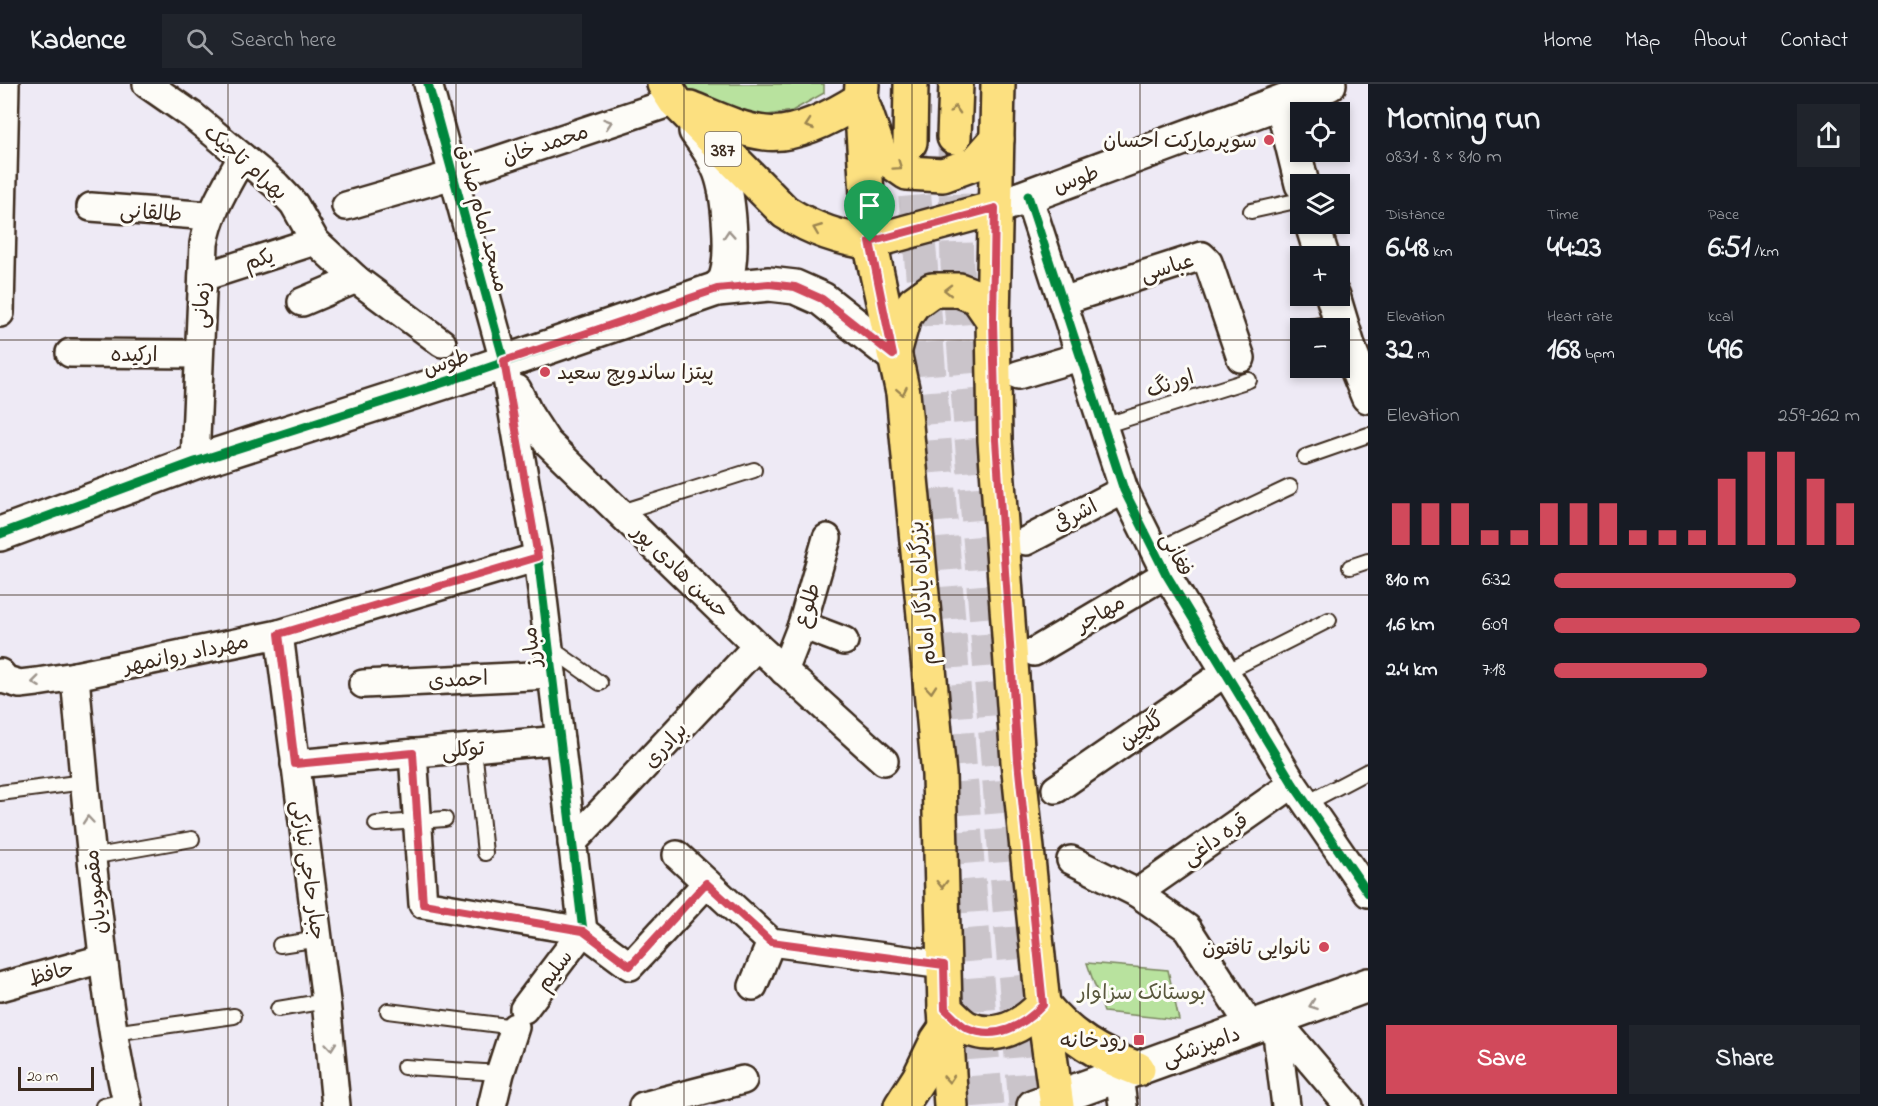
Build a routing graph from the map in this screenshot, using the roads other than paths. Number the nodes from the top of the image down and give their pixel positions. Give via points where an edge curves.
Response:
1 (5, 84) edge
2 (147, 84) edge
3 (428, 84) edge
4 (911, 84) edge
5 (956, 84) edge
6 (998, 84) edge
7 (1329, 84) edge
8 (861, 91) edge
9 (669, 93) edge
10 (1282, 103) junction
11 (954, 137) tunnel mouth
12 (997, 139) junction
13 (910, 142) tunnel mouth
14 (2, 148) edge
15 (242, 157) junction
16 (1300, 174) edge
17 (453, 175) junction
18 (1028, 196) junction
19 (1290, 202) edge
20 (346, 206) dead end
21 (91, 207) dead end
22 (995, 208) junction
23 (1251, 211) dead end
24 (211, 216) junction
25 (315, 241) junction
26 (870, 242) junction
27 (203, 277) junction
28 (356, 279) junction
29 (717, 289) junction
30 (302, 302) dead end
31 (1062, 302) junction
32 (0, 313) edge
33 (993, 320) junction
34 (1350, 339) edge
35 (442, 343) dead end
36 (70, 353) dead end
37 (198, 354) junction
38 (893, 355) junction
39 (1079, 357) junction
40 (504, 361) junction
41 (1245, 369) joint
42 (1018, 375) dead end
43 (1368, 396) edge
44 (1103, 426) junction
45 (1368, 435) edge
46 (1305, 457) dead end
47 (195, 462) junction
48 (754, 470) dead end
49 (1290, 487) dead end
50 (1124, 490) junction
51 (621, 512) junction
52 (0, 534) edge
53 (827, 538) dead end
54 (1026, 541) dead end
55 (538, 557) junction
56 (1368, 561) edge
57 (1160, 563) junction
58 (1350, 567) dead end
59 (1329, 620) dead end
60 (802, 625) junction
61 (279, 634) junction
62 (844, 641) dead end
63 (757, 646) junction
64 (549, 647) junction
65 (1034, 652) dead end
66 (784, 671) junction
67 (1226, 672) junction
68 (0, 673) edge
69 (552, 675) junction
70 (75, 676) junction
71 (600, 683) dead end
72 (363, 684) dead end
73 (560, 740) junction
74 (474, 748) junction
75 (413, 753) junction
76 (884, 761) dead end
77 (295, 764) junction
78 (1368, 771) edge
79 (84, 782) junction
80 (1056, 789) dead end
81 (0, 793) edge
82 (1300, 794) junction
83 (445, 819) dead end
84 (418, 820) junction
85 (376, 824) dead end
86 (192, 839) dead end
87 (572, 843) junction
88 (485, 853) dead end
89 (677, 855) dead end
90 (91, 857) junction
91 (1071, 860) dead end
92 (706, 883) junction
93 (1137, 893) junction
94 (1368, 893) edge
95 (583, 931) junction
96 (319, 939) junction
97 (771, 942) junction
98 (280, 945) dead end
99 (102, 959) junction
100 (944, 965) junction
101 (1368, 985) edge
102 (753, 986) dead end
103 (0, 987) edge
104 (326, 1001) junction
105 (1043, 1005) junction
106 (278, 1009) dead end
107 (388, 1011) dead end
108 (234, 1016) dead end
109 (520, 1018) junction
110 (945, 1019) junction
111 (1263, 1023) junction
112 (113, 1033) junction
113 (404, 1067) dead end
114 (500, 1073) junction
115 (743, 1080) dead end
116 (1127, 1083) edge
117 (1049, 1103) edge
118 (119, 1104) edge
119 (336, 1106) edge
120 (492, 1106) edge
121 (642, 1106) edge
122 (901, 1106) edge
123 (951, 1106) edge
124 (1286, 1106) edge
125 (1349, 1106) edge

1 - 14 street
2 - 15 street, بهرام تاجیک
3 - 17 street, مسجد امام صادق
4 - 13 main road
11 -> 5 main road
6 - 12 main road
7 - 10 street, طوس
8 -> 9 main road via 839,112 822,120 768,134 730,125
8 -> 12 main road via 880,154 907,172 943,175 976,163
8 - 26 main road, بزرگراه یادگار امام
17 -> 9 street, محمد خان
26 -> 9 main road, طوس / 387 via 830,235 785,212
29 -> 9 street via 726,280 730,249 720,173 709,148
10 - 16 street
10 - 18 street, طوس
12 - 22 main road
14 - 32 street
15 - 24 street, زمانی
15 - 25 street, بهرام تاجیک via 294,204
17 - 20 street, محمد خان
17 - 40 street, مسجد امام صادق
18 - 22 street, طوس
18 - 31 street, فغانی
19 - 23 lane
21 - 24 street, طالقانی
22 - 26 main road, طوس
22 - 33 main road
24 - 27 street, زمانی via 204,244
25 - 27 street, یکم
25 - 28 street, بهرام تاجیک
26 - 38 main road, بزرگراه یادگار امام
27 - 37 street, زمانی
28 - 30 street
28 - 35 street, بهرام تاجیک
29 - 38 street, طوس via 769,284 795,287 822,299
29 - 40 street, طوس
31 - 39 street, فغانی
31 - 41 street, عباسی via 1202,256 1208,262
33 -> 38 main road via 977,297 959,290 932,290 914,303 904,317
33 - 105 main road via 996,440 1017,750
34 - 43 street
36 - 37 street, ارکیده
37 - 47 street, زمانی
38 -> 100 main road, بزرگراه یادگار امام via 903,393 939,775
39 - 42 street
39 - 44 street, فغانی
40 - 47 street, طوس
40 - 51 street, حسن هادی پور via 547,442
40 - 55 street, مبارز
41 - 44 lane, اورنگ
44 - 50 street, فغانی
45 - 46 lane
47 - 52 street, طوس
48 - 51 lane
49 - 57 lane
50 - 54 street, اشرفی
50 - 57 street, فغانی
51 - 63 street, حسن هادی پور
53 - 60 street, طلوع
55 - 61 street, مهرداد روانمهر
55 - 64 street, مبارز
56 - 58 lane
57 - 65 street, مهاجر
57 - 67 street, فغانی
59 - 67 lane
60 - 62 street
60 - 66 street, طلوع
61 - 70 street, مهرداد روانمهر
61 - 77 street, جبار حاجی نیازکی
63 - 66 street, حسن هادی پور
63 - 87 street, برادری
64 - 69 street, مبارز
64 - 71 lane
66 - 76 street, حسن هادی پور
67 - 80 street, گلچین
67 - 82 street, فغانی
70 -> 68 street, مهرداد روانمهر via 20,684 6,680
69 - 72 street, احمدی
69 - 73 street, مبارز
70 - 79 street, مقصودیان
73 - 74 street, توکلی
73 - 87 street, مبارز
74 - 75 street, توکلی
74 - 88 lane
75 - 77 street, توکلی
75 - 84 street
77 - 96 street, جبار حاجی نیازکی
78 - 82 lane
79 - 81 lane
90 -> 79 street, مقصودیان
82 - 93 street, قره داغی
82 - 94 street, فغانی
83 - 84 lane
84 - 85 lane
84 - 95 street via 423,904
86 - 90 lane
87 - 95 street, مبارز
89 - 92 street
90 - 99 street, مقصودیان
91 - 93 street
92 - 95 street via 630,966
92 - 97 street
93 - 111 street via 1187,928
95 - 109 street, سلیم
96 - 98 lane
96 - 104 street, جبار حاجی نیازکی
97 - 100 street
97 - 102 street
99 - 103 street, حافظ
99 - 112 street, مقصودیان
100 - 110 main road, بزرگراه یادگار امام
101 -> 111 street, دامپزشکی
104 - 106 lane
104 -> 119 street, جبار حاجی نیازکی
105 - 110 main road via 1031,1018 998,1033 981,1033
105 - 116 main road via 1059,1023 1109,1058
105 - 117 main road
107 - 109 lane
108 - 112 lane
109 - 114 street, سلیم
110 - 122 main road via 919,1078
110 -> 123 main road, بزرگراه یادگار امام
111 - 116 street, دامپزشکی
111 - 124 street
111 - 125 street
112 - 118 street, مقصودیان
113 - 114 lane
114 - 120 street, سلیم
115 - 121 street
116 - 117 street, دامپزشکی

